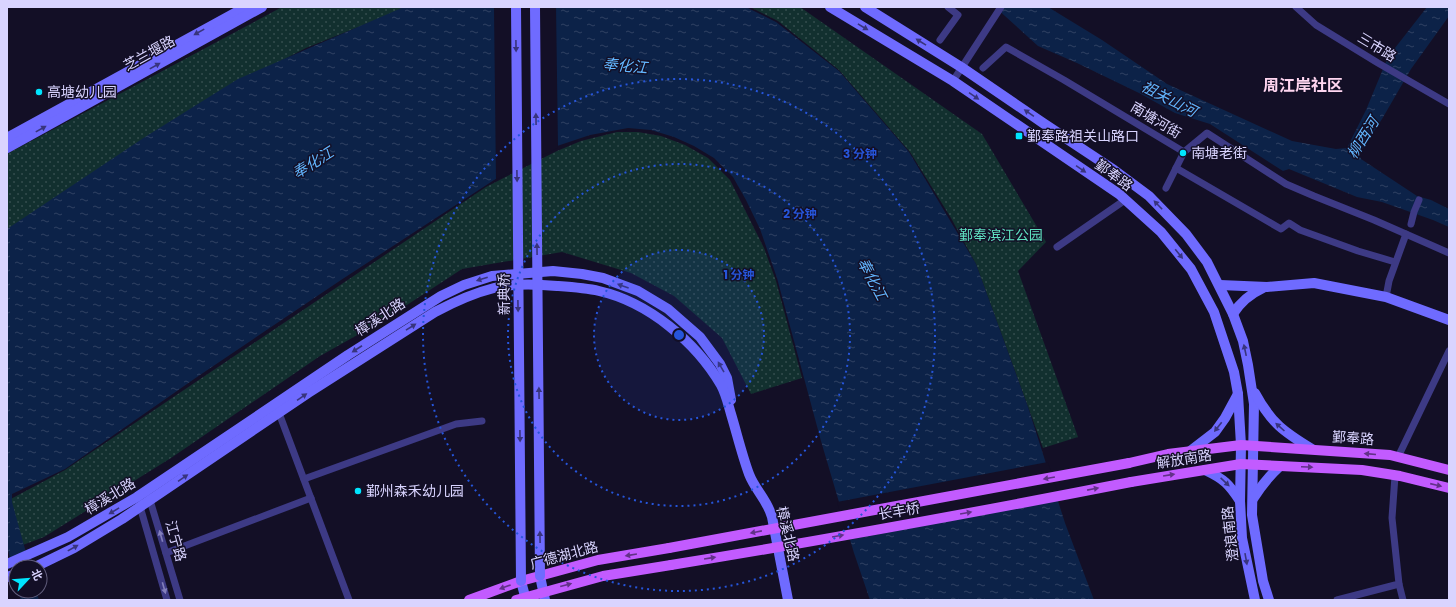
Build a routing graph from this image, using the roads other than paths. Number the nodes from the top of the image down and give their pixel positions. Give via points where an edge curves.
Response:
1 (246, 7) edge
2 (262, 7) edge
3 (516, 7) edge
4 (535, 7) edge
5 (830, 7) edge
6 (865, 7) edge
7 (948, 7) edge
8 (1000, 7) edge
9 (1296, 7) edge
10 (940, 40) dead end
11 (961, 67) junction
12 (984, 68) dead end
13 (953, 81) junction
14 (1449, 104) edge
15 (7, 138) edge
16 (7, 148) edge
17 (1184, 152) junction
18 (1176, 168) junction
19 (1166, 188) dead end
20 (1125, 200) junction
21 (1420, 200) dead end
22 (1411, 224) dead end
23 (1406, 234) junction
24 (1057, 247) dead end
25 (1449, 253) edge
26 (1396, 262) junction
27 (1220, 285) junction
28 (1267, 287) junction
29 (1386, 297) junction
30 (1233, 314) junction
31 (1449, 320) edge
32 (1449, 351) edge
33 (1252, 388) junction
34 (1238, 394) junction
35 (279, 413) junction
36 (482, 421) dead end
37 (736, 432) junction
38 (1241, 445) junction
39 (1254, 446) junction
40 (1312, 450) junction
41 (1188, 452) junction
42 (1398, 457) junction
43 (1240, 464) junction
44 (1254, 465) junction
45 (1280, 466) junction
46 (1205, 470) junction
47 (1449, 470) edge
48 (1395, 476) junction
49 (304, 479) junction
50 (1131, 482) joint
51 (1449, 488) edge
52 (149, 495) junction
53 (311, 498) junction
54 (139, 501) junction
55 (1240, 501) junction
56 (1252, 501) junction
57 (669, 548) joint
58 (166, 553) junction
59 (48, 561) edge
60 (7, 564) edge
61 (540, 576) junction
62 (521, 581) junction
63 (1399, 584) junction
64 (544, 596) edge
65 (522, 599) edge
66 (167, 600) edge
67 (180, 600) edge
68 (348, 600) edge
69 (469, 600) edge
70 (788, 600) edge
71 (1255, 600) edge
72 (1269, 600) edge
73 (1337, 600) edge
74 (1403, 600) edge

1 -> 15 main road, 芝兰堰路
16 -> 2 main road, 芝兰堰路
3 -> 62 main road, 新典桥, bridge
61 -> 4 main road, bridge
5 -> 13 main road, 鄞奉路
11 -> 6 main road, 鄞奉路
7 - 10 street via 958,15
8 - 11 street
9 - 14 street, 三市路 via 1316,25
11 - 13 street
27 -> 11 main road, 鄞奉路 via 1186,234 1149,196
12 - 17 street, 南塘河街 via 1006,47
13 -> 20 main road, 鄞奉路
17 - 18 street
17 - 23 street, 南塘河街 via 1207,133 1286,184
18 - 19 street
18 - 26 street via 1281,229 1289,223 1300,230
20 - 24 street
20 -> 34 main road, 鄞奉路 via 1161,232 1191,269 1214,312 1234,372
21 - 22 street
23 - 25 street, 南塘河街
23 - 26 street
26 - 29 street
27 - 28 main road
27 - 30 main road, 鄞奉路
28 - 29 main road via 1314,283
28 - 30 main road via 1246,298
29 - 31 main road
33 -> 30 main road, 鄞奉路 via 1243,341
32 - 42 street
33 - 39 main road, 鄞奉路
40 -> 33 main road via 1270,418
34 - 38 main road, 鄞奉路
34 -> 41 main road via 1215,432
35 -> 37 main road, 樟溪北路 via 423,319 454,302 479,292 510,285 545,284 600,292 630,302 661,319 686,342 721,386
35 - 49 street
52 -> 35 main road, 樟溪北路
36 - 49 street via 456,424
37 -> 52 main road, 樟溪北路 via 727,378 720,364 700,337 668,309 638,291 603,278 582,274 553,271 492,276 464,285 420,308 330,367
37 - 70 main road, 樟溪北路 via 753,484 766,500 772,516
38 - 39 main road, 鄞奉路
38 - 41 main road, 长丰桥
38 - 43 main road, 鄞奉路
39 - 40 main road, 鄞奉路
39 - 44 main road, 鄞奉路
42 -> 40 main road, 鄞奉路
41 -> 57 main road, 长丰桥, bridge
42 - 47 main road, 鄞奉路
43 - 44 main road
43 - 46 main road, 解放南路
43 - 55 main road, 澄浪南路
44 - 45 main road
44 - 56 main road, 澄浪南路
45 -> 48 main road via 1362,470
45 - 56 main road via 1261,486
50 -> 46 main road, 解放南路
46 -> 55 main road via 1220,477
48 -> 51 main road
48 - 63 street via 1392,518
49 - 53 street
64 -> 50 main road, 长丰桥, bridge via 603,576 783,546
52 - 54 main road, 樟溪北路
58 -> 52 street, 江宁路
53 - 58 street
53 - 68 street
59 -> 54 main road, 樟溪北路 via 122,519
54 -> 60 main road, 樟溪北路
54 -> 66 street, 江宁路
55 -> 71 main road, 澄浪南路 via 1242,538
56 - 72 main road, 澄浪南路 via 1258,552
57 -> 61 main road, 广德湖北路 via 598,560
58 - 67 street, 江宁路
61 - 62 main road, 广德湖北路
61 - 64 main road
62 - 65 main road, 新典桥
62 -> 69 main road, 广德湖北路
63 - 73 street
63 - 74 street
64 - 65 main road

